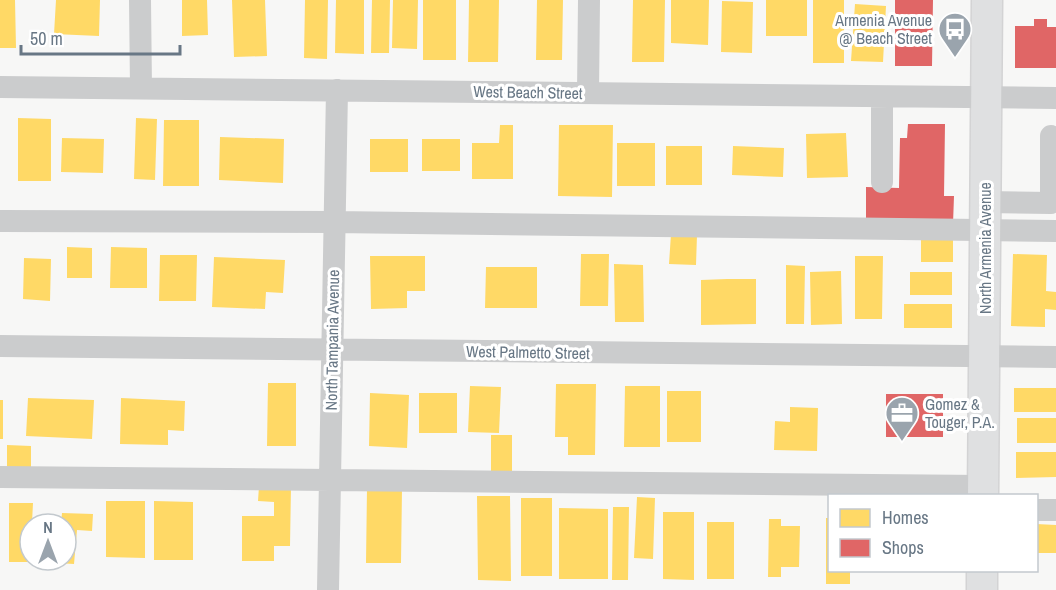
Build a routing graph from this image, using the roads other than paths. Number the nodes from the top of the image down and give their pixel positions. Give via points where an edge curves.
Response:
1 (140, 0) edge
2 (589, 0) edge
3 (987, 0) edge
4 (0, 87) edge
5 (141, 88) junction
6 (337, 90) junction
7 (588, 93) junction
8 (882, 97) junction
9 (985, 98) junction
10 (1056, 98) edge
11 (1051, 136) dead end
12 (882, 182) dead end
13 (985, 216) junction
14 (0, 221) edge
15 (334, 222) junction
16 (1056, 231) edge
17 (0, 346) edge
18 (332, 350) junction
19 (985, 356) junction
20 (1056, 357) edge
21 (0, 477) edge
22 (329, 481) junction
23 (983, 491) edge
24 (1038, 510) edge
25 (1056, 510) edge
26 (982, 572) edge
27 (328, 590) edge
28 (981, 590) edge

1 - 5 street
2 - 7 street
3 - 9 main road, North Armenia Avenue
4 - 5 street, West Beach Street
5 - 6 street, West Beach Street
6 - 7 street, West Beach Street
6 - 15 street, North Tampania Avenue
7 - 8 street, West Beach Street
8 - 9 street, West Beach Street
8 - 12 street
9 - 10 street, West Beach Street
9 - 13 main road, North Armenia Avenue
11 - 13 street via 1051,203
13 - 15 street
13 - 16 street
13 - 19 main road, North Armenia Avenue
14 - 15 street
15 - 18 street, North Tampania Avenue
17 - 18 street, West Palmetto Street
18 - 19 street, West Palmetto Street
18 - 22 street, North Tampania Avenue
19 - 20 street, West Palmetto Street
19 - 23 main road, North Armenia Avenue
21 - 22 street
22 - 23 street
22 - 27 street, North Tampania Avenue
24 - 25 street
26 - 28 main road

